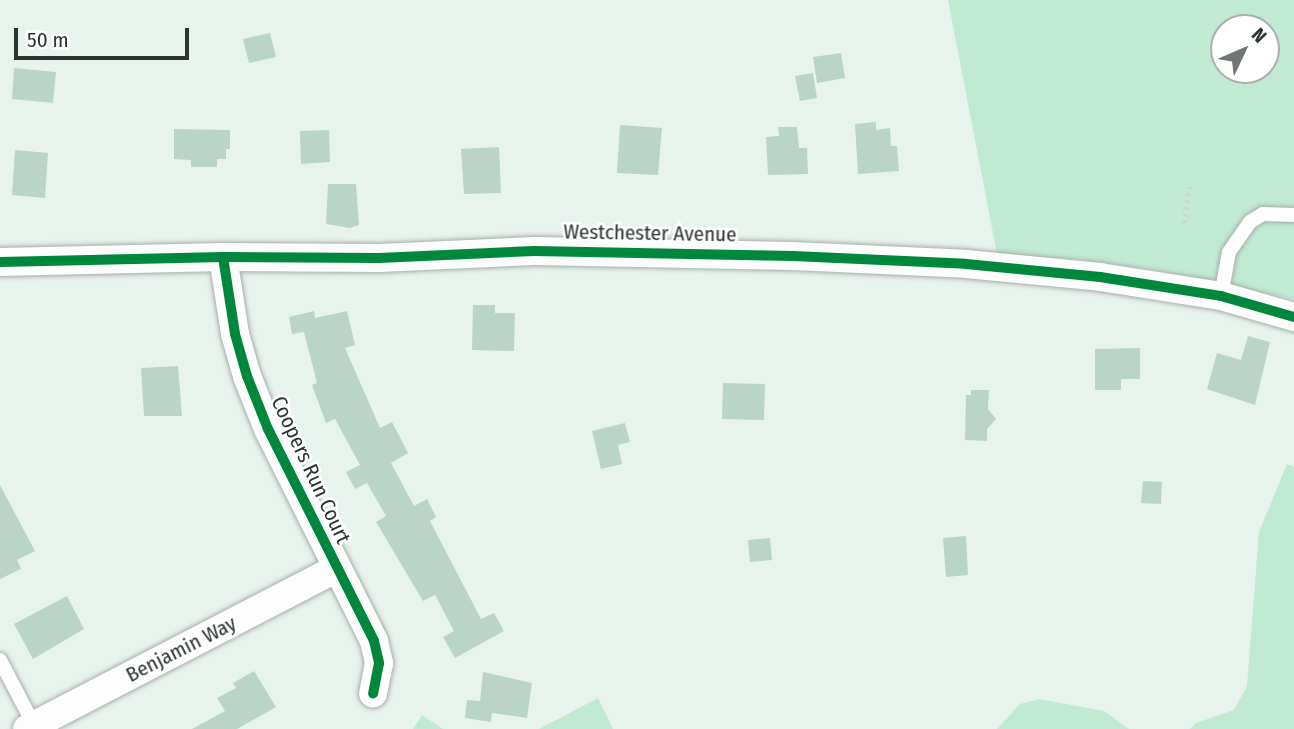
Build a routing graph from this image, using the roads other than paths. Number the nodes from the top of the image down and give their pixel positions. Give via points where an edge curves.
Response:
1 (1294, 215) edge
2 (223, 257) junction
3 (0, 262) edge
4 (1221, 296) junction
5 (1294, 317) edge
6 (336, 569) junction
7 (0, 660) edge
8 (373, 693) dead end
9 (30, 727) edge

1 - 4 lane via 1263,214 1250,222 1229,252
2 - 3 street, Westchester Avenue
2 - 4 street, Westchester Avenue via 379,258 534,251 780,256 966,264 1100,277
2 - 6 street, Coopers Run Court via 247,376
4 - 5 street, Westchester Avenue
6 - 8 street, Coopers Run Court via 374,641 379,663
6 - 9 street, Benjamin Way
7 - 9 lane

